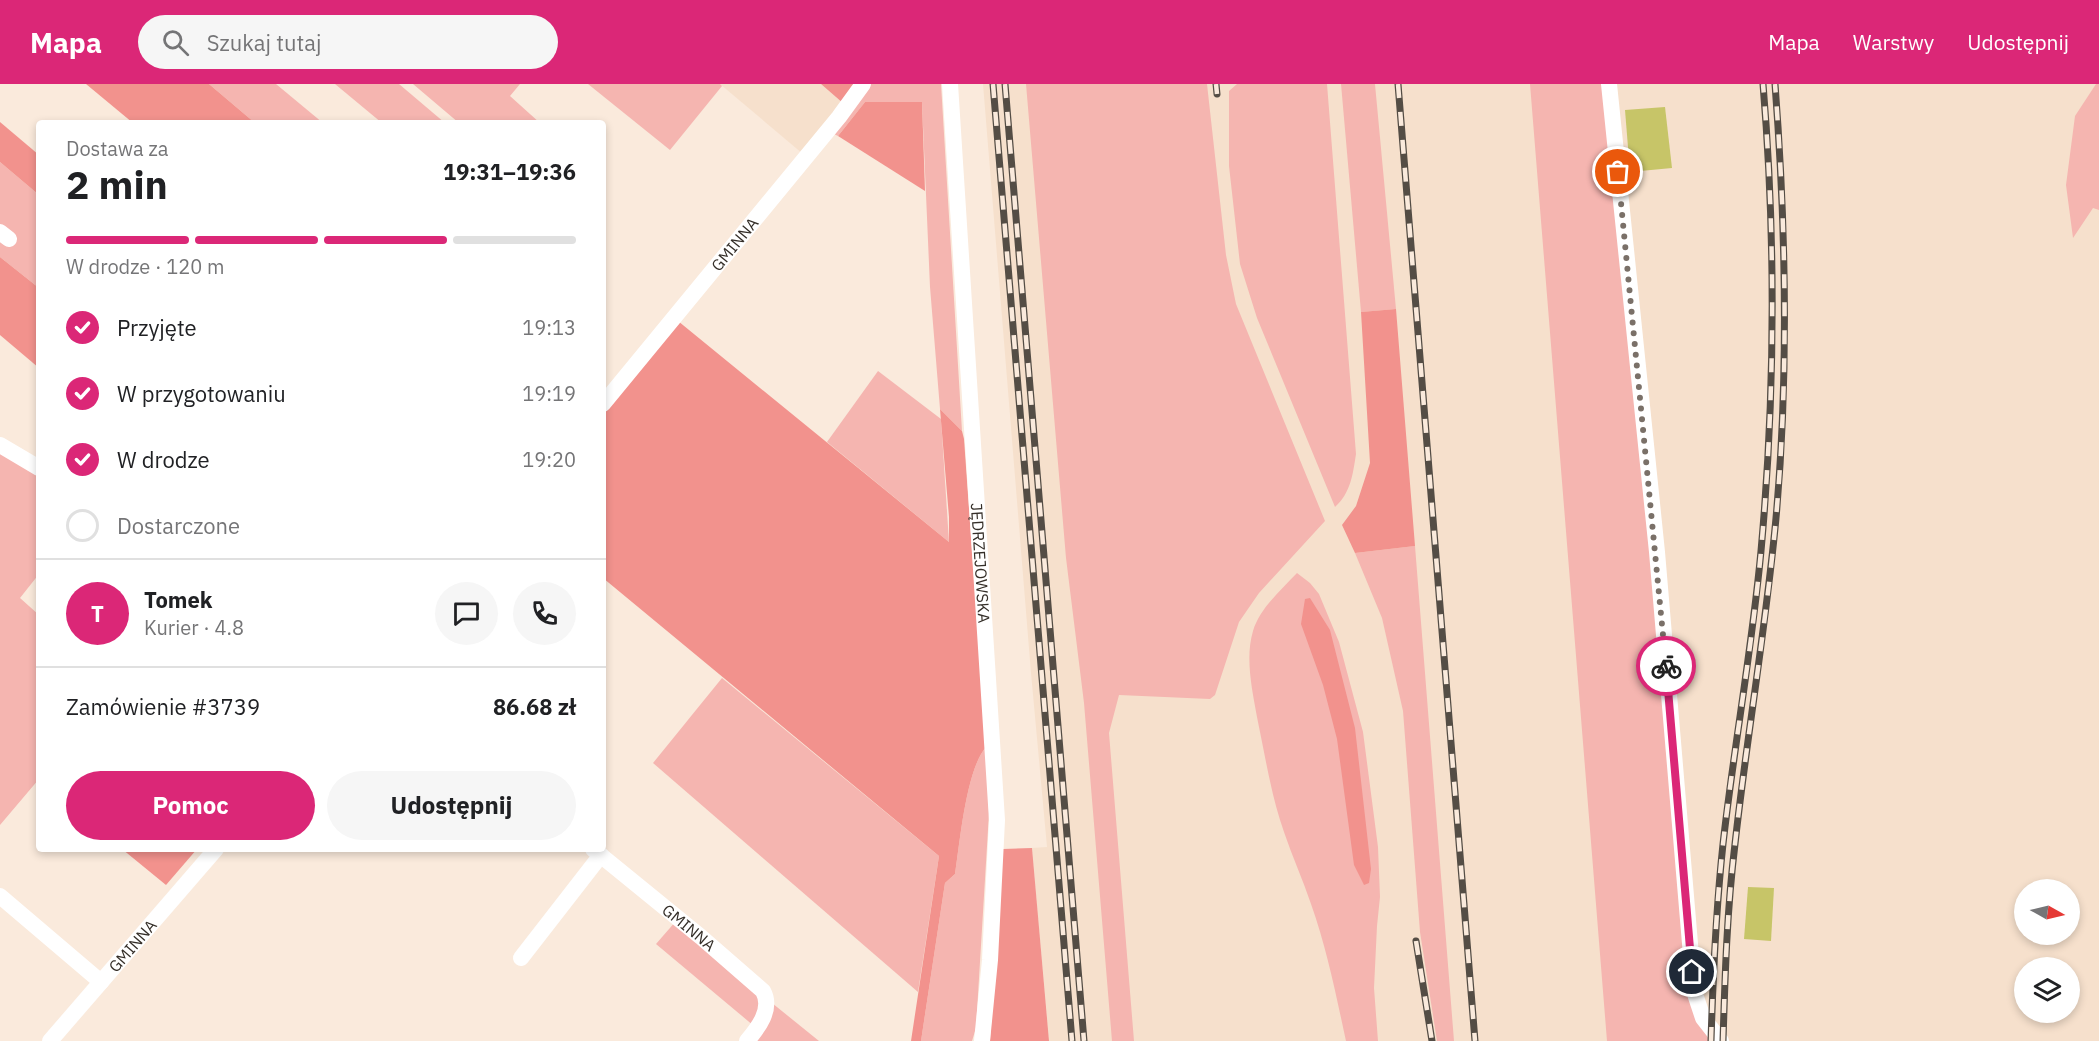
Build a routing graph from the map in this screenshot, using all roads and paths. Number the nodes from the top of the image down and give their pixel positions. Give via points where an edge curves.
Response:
1 (863, 84) edge
2 (950, 84) edge
3 (1609, 84) edge
4 (606, 400) edge
5 (0, 445) edge
6 (36, 466) edge
7 (213, 852) edge
8 (597, 852) edge
9 (0, 896) edge
10 (521, 958) dead end
11 (101, 982) junction
12 (50, 1041) edge
13 (747, 1041) edge
14 (982, 1041) edge
15 (1721, 1041) edge

1 - 4 street, GMINNA
2 - 14 street, JĘDRZEJOWSKA via 997,820
3 - 15 street via 1657,552 1694,991 1703,1018
5 - 6 street
7 - 11 street, GMINNA
8 - 10 street, GMINNA
8 - 13 street, GMINNA via 763,991 766,1006 759,1027
9 - 11 street
11 - 12 street, GMINNA

